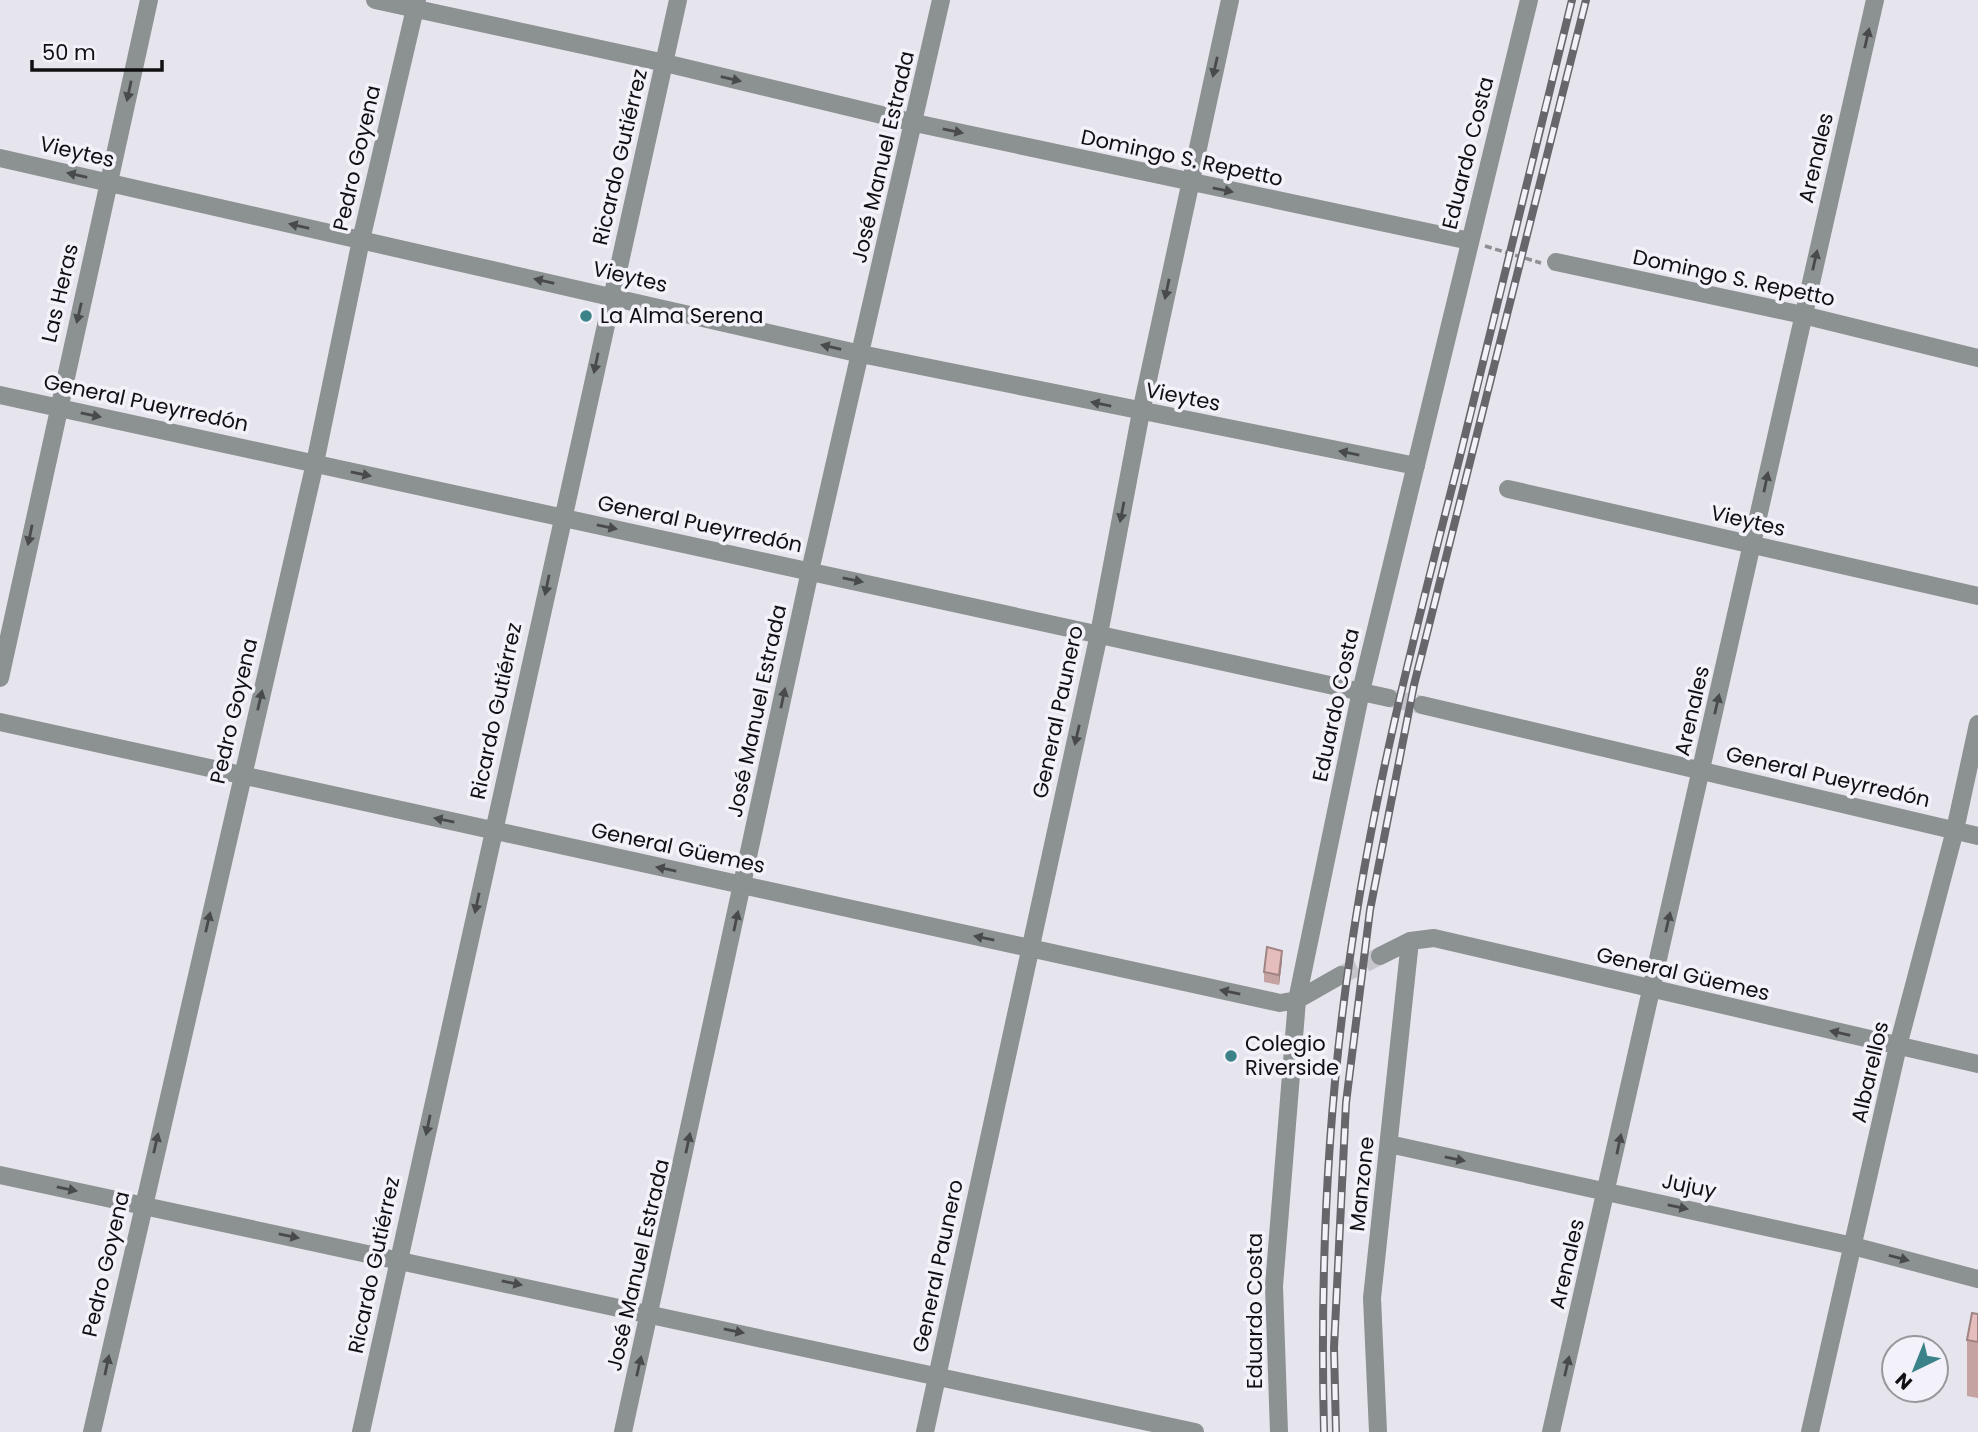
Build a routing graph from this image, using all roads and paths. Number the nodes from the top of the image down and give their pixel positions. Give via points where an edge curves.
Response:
1 (149, 0) edge
2 (375, 0) edge
3 (678, 0) edge
4 (941, 0) edge
5 (1230, 0) edge
6 (1529, 0) edge
7 (1875, 0) edge
8 (416, 4) edge
9 (665, 64) junction
10 (915, 123) junction
11 (0, 158) edge
12 (109, 183) junction
13 (1189, 183) junction
14 (360, 240) junction
15 (1470, 241) junction
16 (1556, 262) joint
17 (611, 296) junction
18 (1803, 316) junction
19 (861, 354) junction
20 (1978, 358) edge
21 (0, 395) edge
22 (57, 408) junction
23 (1141, 412) junction
24 (315, 463) junction
25 (1416, 466) junction
26 (1508, 489) dead end
27 (562, 517) junction
28 (1752, 545) junction
29 (810, 571) junction
30 (1978, 596) edge
31 (1099, 634) junction
32 (0, 678) edge
33 (1361, 691) junction
34 (1389, 698) tunnel mouth
35 (1422, 705) tunnel mouth
36 (0, 722) edge
37 (1978, 724) edge
38 (1702, 771) junction
39 (242, 775) junction
40 (1955, 830) junction
41 (493, 831) junction
42 (1978, 836) edge
43 (744, 886) junction
44 (1410, 942) junction
45 (1029, 948) junction
46 (1380, 956) tunnel mouth
47 (1341, 975) tunnel mouth
48 (1653, 990) junction
49 (1297, 1000) junction
50 (1898, 1046) junction
51 (1978, 1064) edge
52 (1389, 1144) junction
53 (0, 1175) edge
54 (1608, 1192) junction
55 (142, 1205) junction
56 (1853, 1246) junction
57 (399, 1259) junction
58 (1978, 1279) edge
59 (651, 1313) junction
60 (938, 1376) junction
61 (92, 1432) edge
62 (361, 1432) edge
63 (623, 1432) edge
64 (925, 1432) edge
65 (1195, 1432) edge
66 (1279, 1432) edge
67 (1378, 1432) edge
68 (1551, 1432) edge
69 (1810, 1432) edge

1 -> 12 street, Las Heras
2 - 8 street, Domingo S. Repetto
3 - 9 street, Ricardo Gutiérrez
4 - 10 street, José Manuel Estrada
5 -> 13 street, General Paunero
6 - 15 street, Eduardo Costa
18 -> 7 street, Arenales
8 - 9 street, Domingo S. Repetto
8 - 14 street, Pedro Goyena
9 -> 10 street, Domingo S. Repetto
9 - 17 street, Ricardo Gutiérrez
10 -> 13 street, Domingo S. Repetto
10 - 19 street, José Manuel Estrada
12 -> 11 street, Vieytes
14 -> 12 street, Vieytes
12 -> 22 street, Las Heras
13 -> 15 street, Domingo S. Repetto
13 -> 23 street, General Paunero
17 -> 14 street, Vieytes
14 - 24 street, Pedro Goyena
15 - 16 path via 1552,265
15 - 25 street, Eduardo Costa
16 - 18 street, Domingo S. Repetto
19 -> 17 street, Vieytes
17 -> 27 street, Ricardo Gutiérrez
18 - 20 street, Domingo S. Repetto
28 -> 18 street, Arenales
23 -> 19 street, Vieytes
19 - 29 street, José Manuel Estrada
21 - 22 street, General Pueyrredón
22 -> 24 street, General Pueyrredón
22 -> 32 street, Las Heras
25 -> 23 street, Vieytes
23 -> 31 street, General Paunero
24 -> 27 street, General Pueyrredón
39 -> 24 street, Pedro Goyena
25 - 33 street, Eduardo Costa
26 - 28 street, Vieytes
27 -> 29 street, General Pueyrredón
27 -> 41 street, Ricardo Gutiérrez
28 - 30 street, Vieytes
38 -> 28 street, Arenales
29 -> 31 street, General Pueyrredón
43 -> 29 street, José Manuel Estrada
31 - 33 street, General Pueyrredón
31 -> 45 street, General Paunero
33 - 34 street, General Pueyrredón
33 - 49 street, Eduardo Costa
35 - 38 street, General Pueyrredón
36 - 39 street, General Güemes
37 - 40 street, Albarellos
38 - 40 street, General Pueyrredón
48 -> 38 street, Arenales
41 -> 39 street, General Güemes
55 -> 39 street, Pedro Goyena
40 - 42 street, General Pueyrredón
40 - 50 street, Albarellos
43 -> 41 street, General Güemes
41 -> 57 street, Ricardo Gutiérrez
45 -> 43 street, General Güemes
59 -> 43 street, José Manuel Estrada
44 - 46 street, General Güemes
44 - 48 street, General Güemes via 1434,939
44 - 52 street, Manzone
49 -> 45 street, General Güemes via 1280,1003
45 - 60 street, General Paunero
47 - 49 street
50 -> 48 street, General Güemes
54 -> 48 street, Arenales
49 - 66 street, Eduardo Costa via 1274,1286
50 - 51 street, General Güemes
50 - 56 street, Albarellos
52 -> 54 street, Jujuy
52 - 67 street, Manzone via 1372,1298
53 -> 55 street
54 -> 56 street, Jujuy
68 -> 54 street, Arenales
55 -> 57 street
61 -> 55 street, Pedro Goyena
56 -> 58 street, Jujuy
56 - 69 street, Albarellos
57 -> 59 street
57 - 62 street, Ricardo Gutiérrez
59 -> 60 street
63 -> 59 street, José Manuel Estrada
60 - 64 street, General Paunero
60 - 65 street

